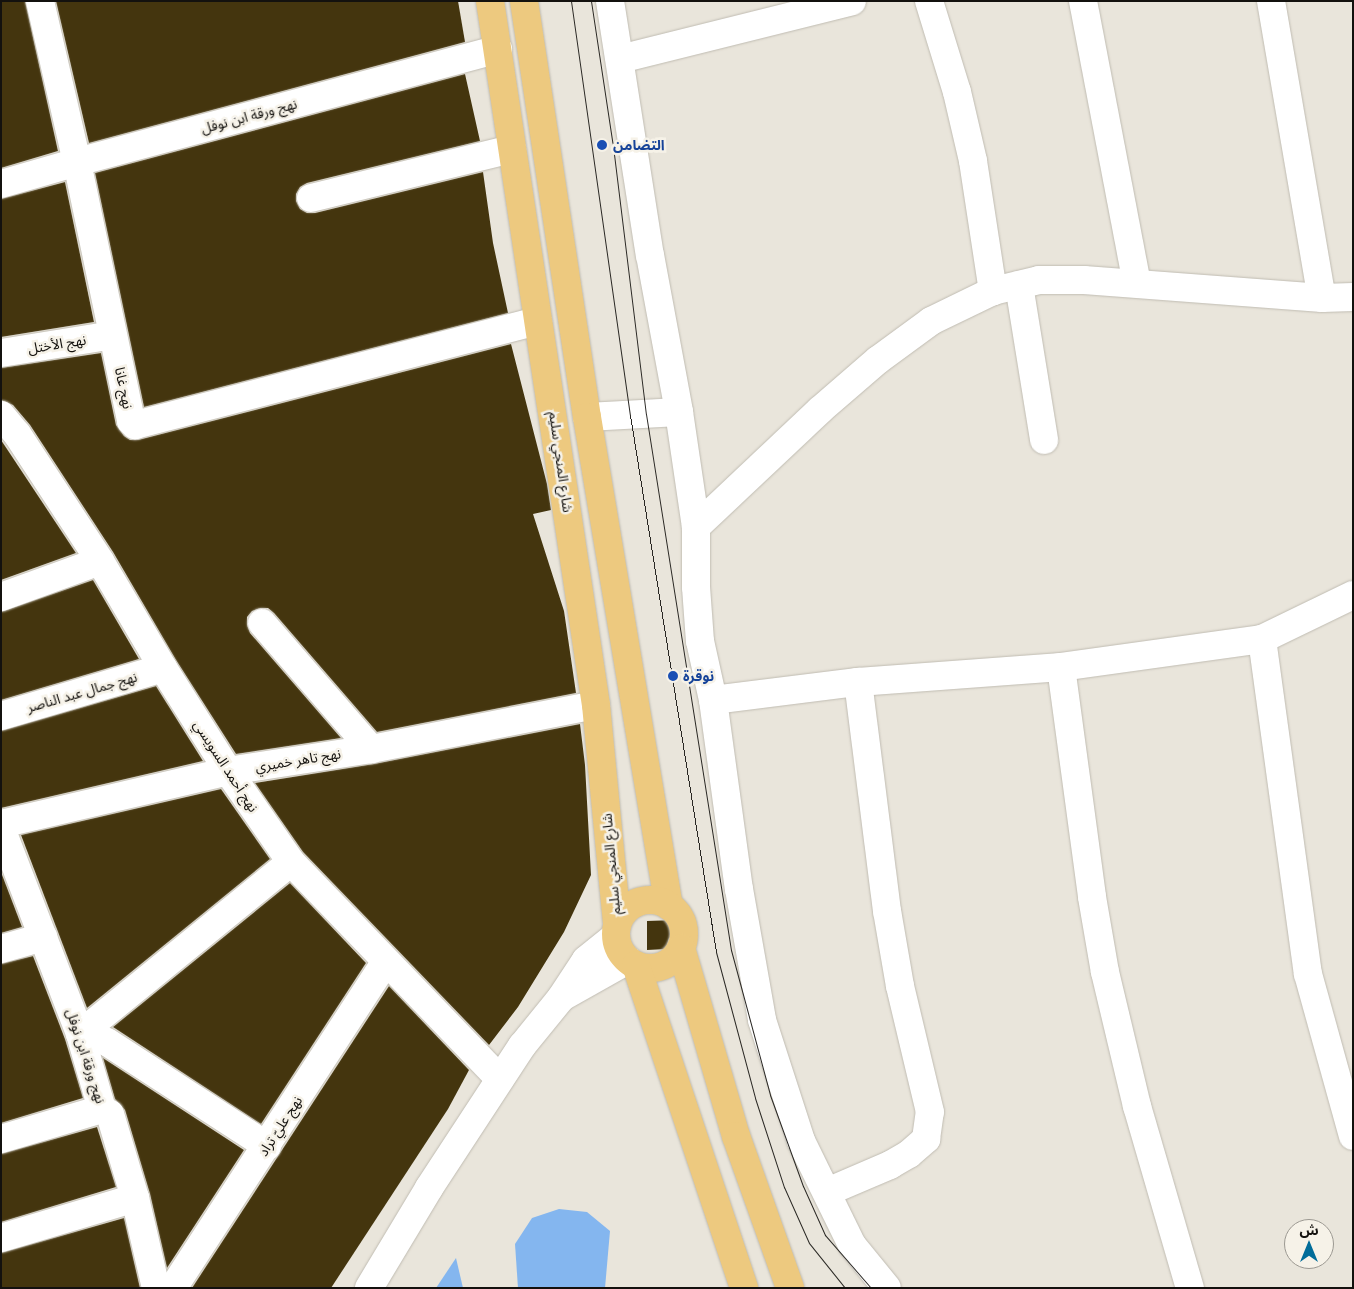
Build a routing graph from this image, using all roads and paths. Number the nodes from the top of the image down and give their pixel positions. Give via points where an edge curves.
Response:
1 (40, 1) edge
2 (490, 1) edge
3 (524, 1) edge
4 (610, 1) edge
5 (852, 1) edge
6 (929, 1) edge
7 (1083, 1) edge
8 (1271, 1) edge
9 (498, 48) junction
10 (620, 59) junction
11 (512, 149) junction
12 (77, 162) junction
13 (1, 184) edge
14 (311, 198) dead end
15 (1137, 283) junction
16 (1006, 288) junction
17 (1353, 297) edge
18 (1322, 298) junction
19 (538, 321) junction
20 (113, 335) junction
21 (1, 353) edge
22 (679, 412) junction
23 (1, 415) edge
24 (587, 417) junction
25 (1044, 440) dead end
26 (696, 527) junction
27 (100, 561) junction
28 (1353, 594) edge
29 (1, 597) edge
30 (262, 623) dead end
31 (1262, 639) junction
32 (1061, 667) junction
33 (163, 668) junction
34 (858, 682) junction
35 (713, 700) junction
36 (596, 705) junction
37 (1, 716) edge
38 (371, 749) junction
39 (228, 771) junction
40 (1, 826) edge
41 (291, 862) junction
42 (669, 906) junction
43 (616, 931) junction
44 (43, 937) junction
45 (681, 948) junction
46 (1, 949) edge
47 (386, 962) junction
48 (632, 962) junction
49 (561, 998) junction
50 (83, 1033) junction
51 (500, 1079) junction
52 (102, 1109) junction
53 (1353, 1136) edge
54 (1, 1139) edge
55 (267, 1146) junction
56 (827, 1192) junction
57 (135, 1198) junction
58 (1, 1238) edge
59 (791, 1281) edge
60 (156, 1288) edge
61 (173, 1288) edge
62 (369, 1288) edge
63 (744, 1288) edge
64 (887, 1288) edge
65 (1190, 1288) edge

1 - 12 street, نهج غانا
2 - 9 main road, شارع المنجي سليم
3 - 24 main road
4 - 10 street
5 - 10 street
6 - 16 street via 957,92
7 - 15 street
8 - 18 street
9 - 11 main road, شارع المنجي سليم
9 - 12 street, نهج ورقة ابن نوفل
10 - 22 street via 650,255
11 - 14 street
11 - 19 main road, شارع المنجي سليم
12 - 13 street, نهج ورقة ابن نوفل
12 - 20 street, نهج غانا
15 - 16 street via 1039,280
15 - 18 street
16 - 25 street
16 - 26 street via 931,321 878,360
17 - 18 street
19 - 20 street, نهج غانا via 134,425
19 - 36 main road, شارع المنجي سليم
20 - 21 street, نهج الأختل
22 - 24 street
22 - 26 street
23 - 27 street, نهج أحمد السويسي
24 - 42 main road
26 - 35 street via 700,641
27 - 29 street
27 - 33 street, نهج أحمد السويسي
28 - 31 street
30 - 38 street
31 - 32 street
31 - 53 street via 1308,974
32 - 34 street
32 - 65 street via 1105,972 1137,1106
33 - 37 street, نهج جمال عبد الناصر
33 - 39 street, نهج أحمد السويسي
34 - 35 street
34 - 56 street via 886,911 930,1112 926,1139 909,1154
35 - 56 street via 739,889 762,1020 800,1141
36 - 38 street, نهج تاهر خميري
36 - 43 main road, شارع المنجي سليم
38 - 39 street, نهج تاهر خميري
39 - 40 street, نهج تاهر خميري
39 - 41 street, نهج أحمد السويسي
40 - 44 street, نهج ورقة ابن نوفل
41 - 47 street, نهج أحمد السويسي
41 - 50 street
42 - 43 main road via 649,900 638,902 629,907
42 - 45 main road via 676,912 684,929
43 - 48 main road via 622,953
43 - 49 street via 586,960
44 - 46 street
44 - 50 street, نهج ورقة ابن نوفل
45 - 48 main road via 667,963 646,967
45 - 59 main road via 736,1136
47 - 51 street, نهج أحمد السويسي
47 - 55 street, نهج عليّ تراد
48 - 49 street
48 - 63 main road
49 - 51 street via 538,1024
50 - 52 street, نهج ورقة ابن نوفل
50 - 55 street via 107,1042
51 - 62 street
52 - 54 street
52 - 57 street, نهج ورقة ابن نوفل via 110,1114
55 - 61 street, نهج عليّ تراد
56 - 64 street via 852,1245
57 - 58 street
57 - 60 street, نهج ورقة ابن نوفل

